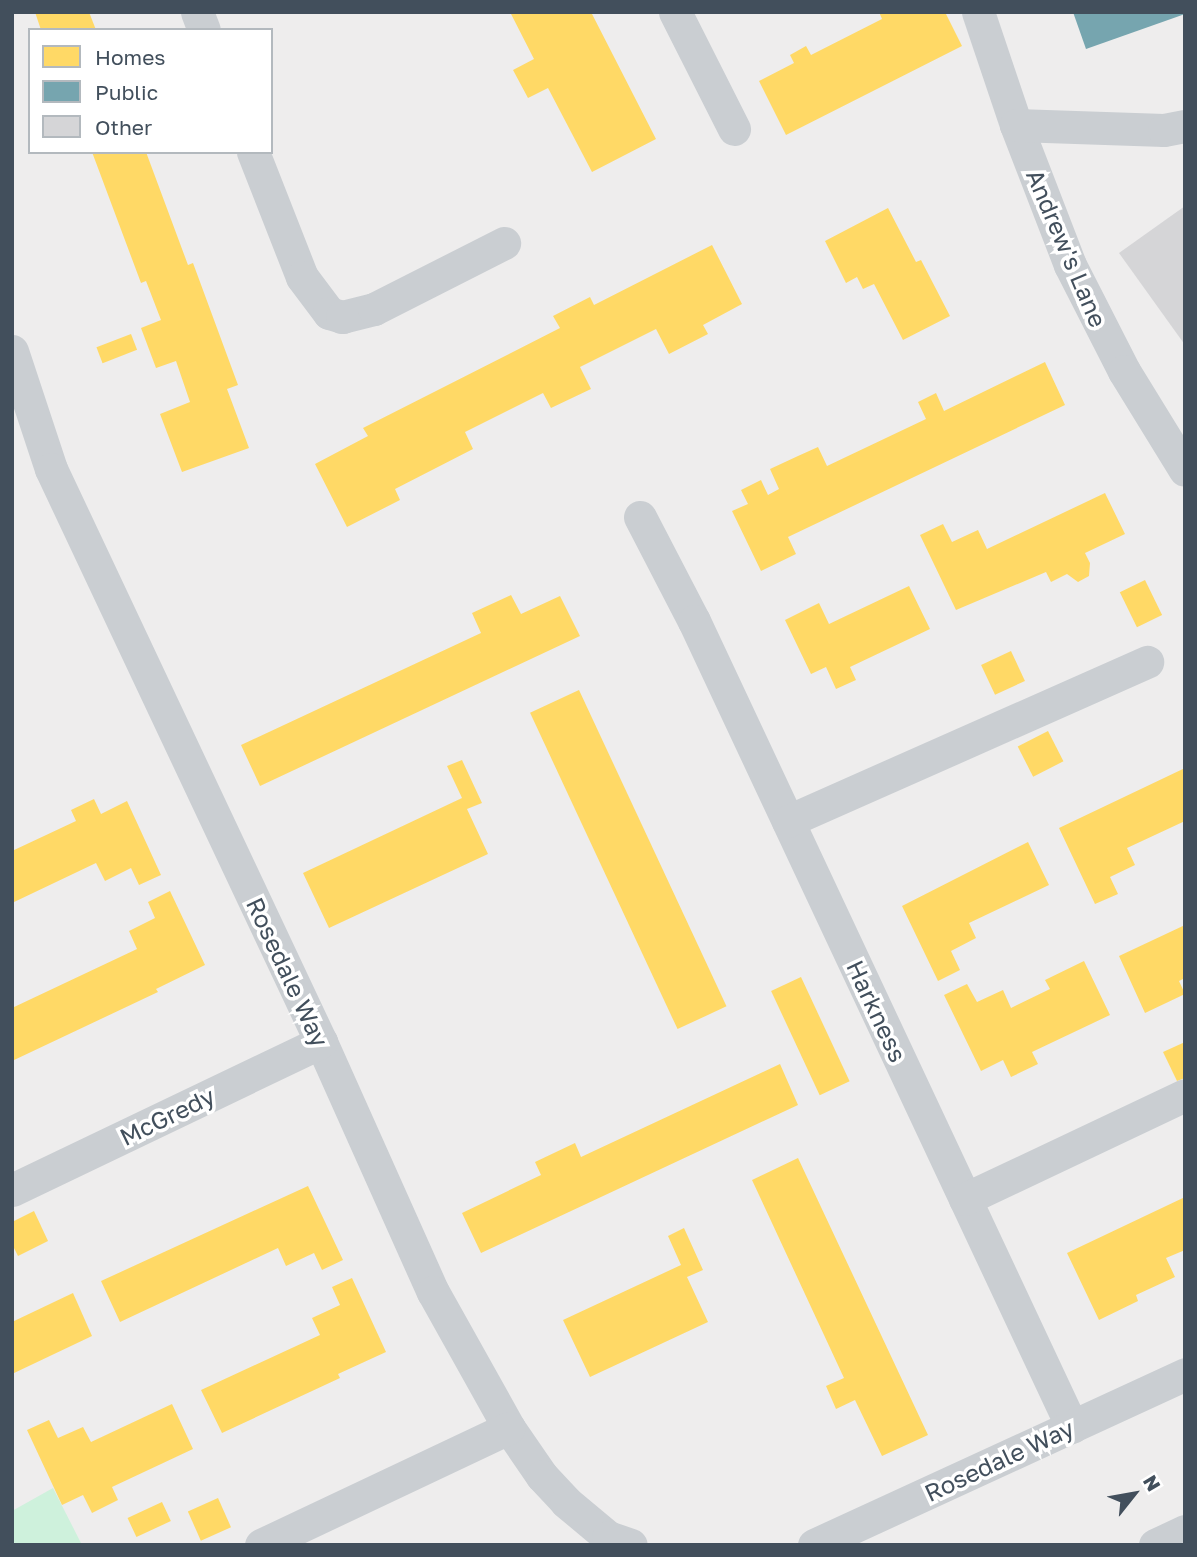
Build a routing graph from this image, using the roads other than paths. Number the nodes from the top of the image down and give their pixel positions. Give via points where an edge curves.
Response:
1 (675, 12) edge
2 (978, 12) edge
3 (1016, 125) junction
4 (1185, 126) edge
5 (734, 129) dead end
6 (254, 154) edge
7 (504, 243) dead end
8 (12, 351) edge
9 (1185, 470) edge
10 (640, 517) dead end
11 (1147, 662) dead end
12 (788, 821) junction
13 (321, 1042) junction
14 (1185, 1095) edge
15 (12, 1190) edge
16 (965, 1199) junction
17 (1185, 1374) edge
18 (1072, 1427) junction
19 (509, 1428) junction
20 (1185, 1531) edge
21 (821, 1544) edge
22 (261, 1545) edge
23 (631, 1545) edge
24 (1155, 1545) edge

1 - 5 street
2 - 3 street, Andrew's Lane
3 - 4 street via 1164,130
3 - 9 street, Andrew's Lane via 1097,322
6 - 7 street via 302,277 329,313 342,317 374,309
8 - 13 street, Rosedale Way via 51,469
10 - 12 street, Harkness
11 - 12 street
12 - 16 street, Harkness
13 - 15 street, McGredy
13 - 19 street, Rosedale Way via 433,1292
14 - 16 street
16 - 18 street, Harkness
17 - 18 street, Rosedale Way
18 - 21 street, Rosedale Way
19 - 22 street
19 - 23 street, Rosedale Way via 566,1502 608,1537
20 - 24 street

